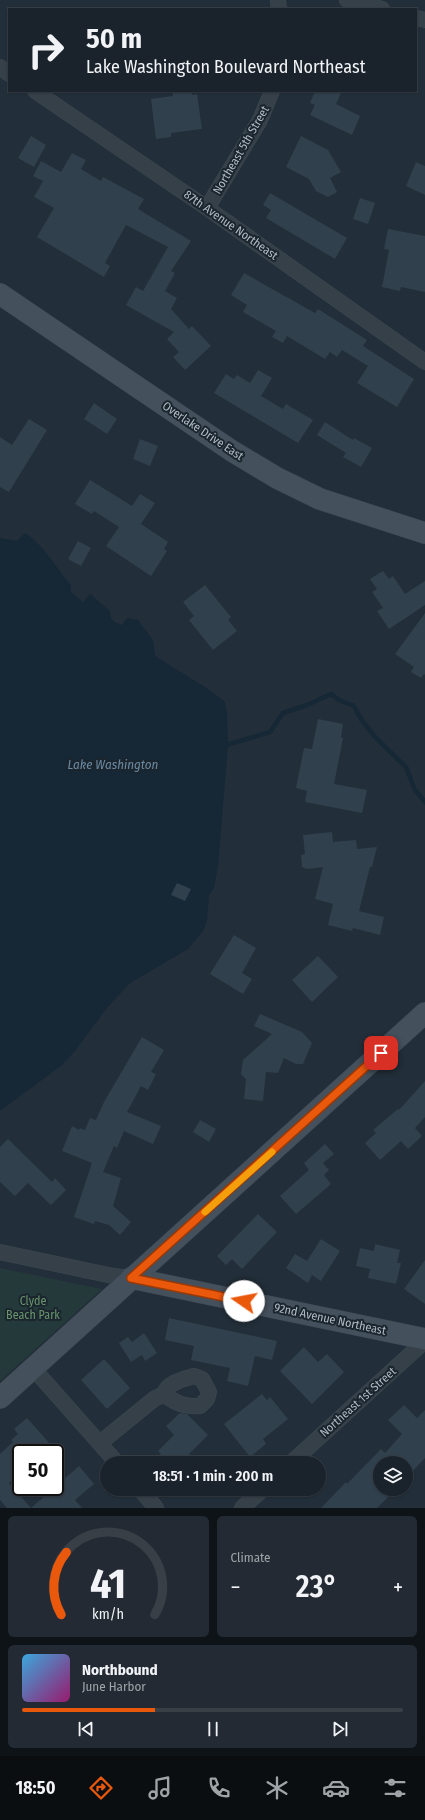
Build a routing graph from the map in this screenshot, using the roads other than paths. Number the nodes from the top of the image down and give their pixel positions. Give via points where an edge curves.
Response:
1 (347, 0) edge
2 (378, 8) edge
3 (36, 92) edge
4 (272, 92) edge
5 (207, 208) junction
6 (0, 294) edge
7 (425, 362) edge
8 (425, 533) edge
9 (425, 1012) edge
10 (0, 1252) edge
11 (131, 1278) junction
12 (425, 1340) edge
13 (33, 1368) junction
14 (164, 1394) dead end
15 (0, 1398) edge
16 (100, 1443) junction
17 (111, 1456) edge
18 (299, 1456) edge
19 (146, 1496) edge
20 (255, 1496) edge
21 (156, 1508) edge
22 (242, 1508) edge

1 - 2 street
3 - 5 street, 87th Avenue Northeast
4 - 5 street, Northeast 5th Street via 260,120
5 - 7 street, 87th Avenue Northeast
6 - 8 main road, Overlake Drive East via 232,451 277,478 320,498
9 - 11 main road
10 - 11 street, 92nd Avenue Northeast
11 - 12 main road, 92nd Avenue Northeast
11 - 13 main road
12 - 18 street, Northeast 1st Street
13 - 15 main road
13 - 16 street
14 - 16 street via 154,1399
16 - 17 street
19 - 21 street
20 - 22 street

